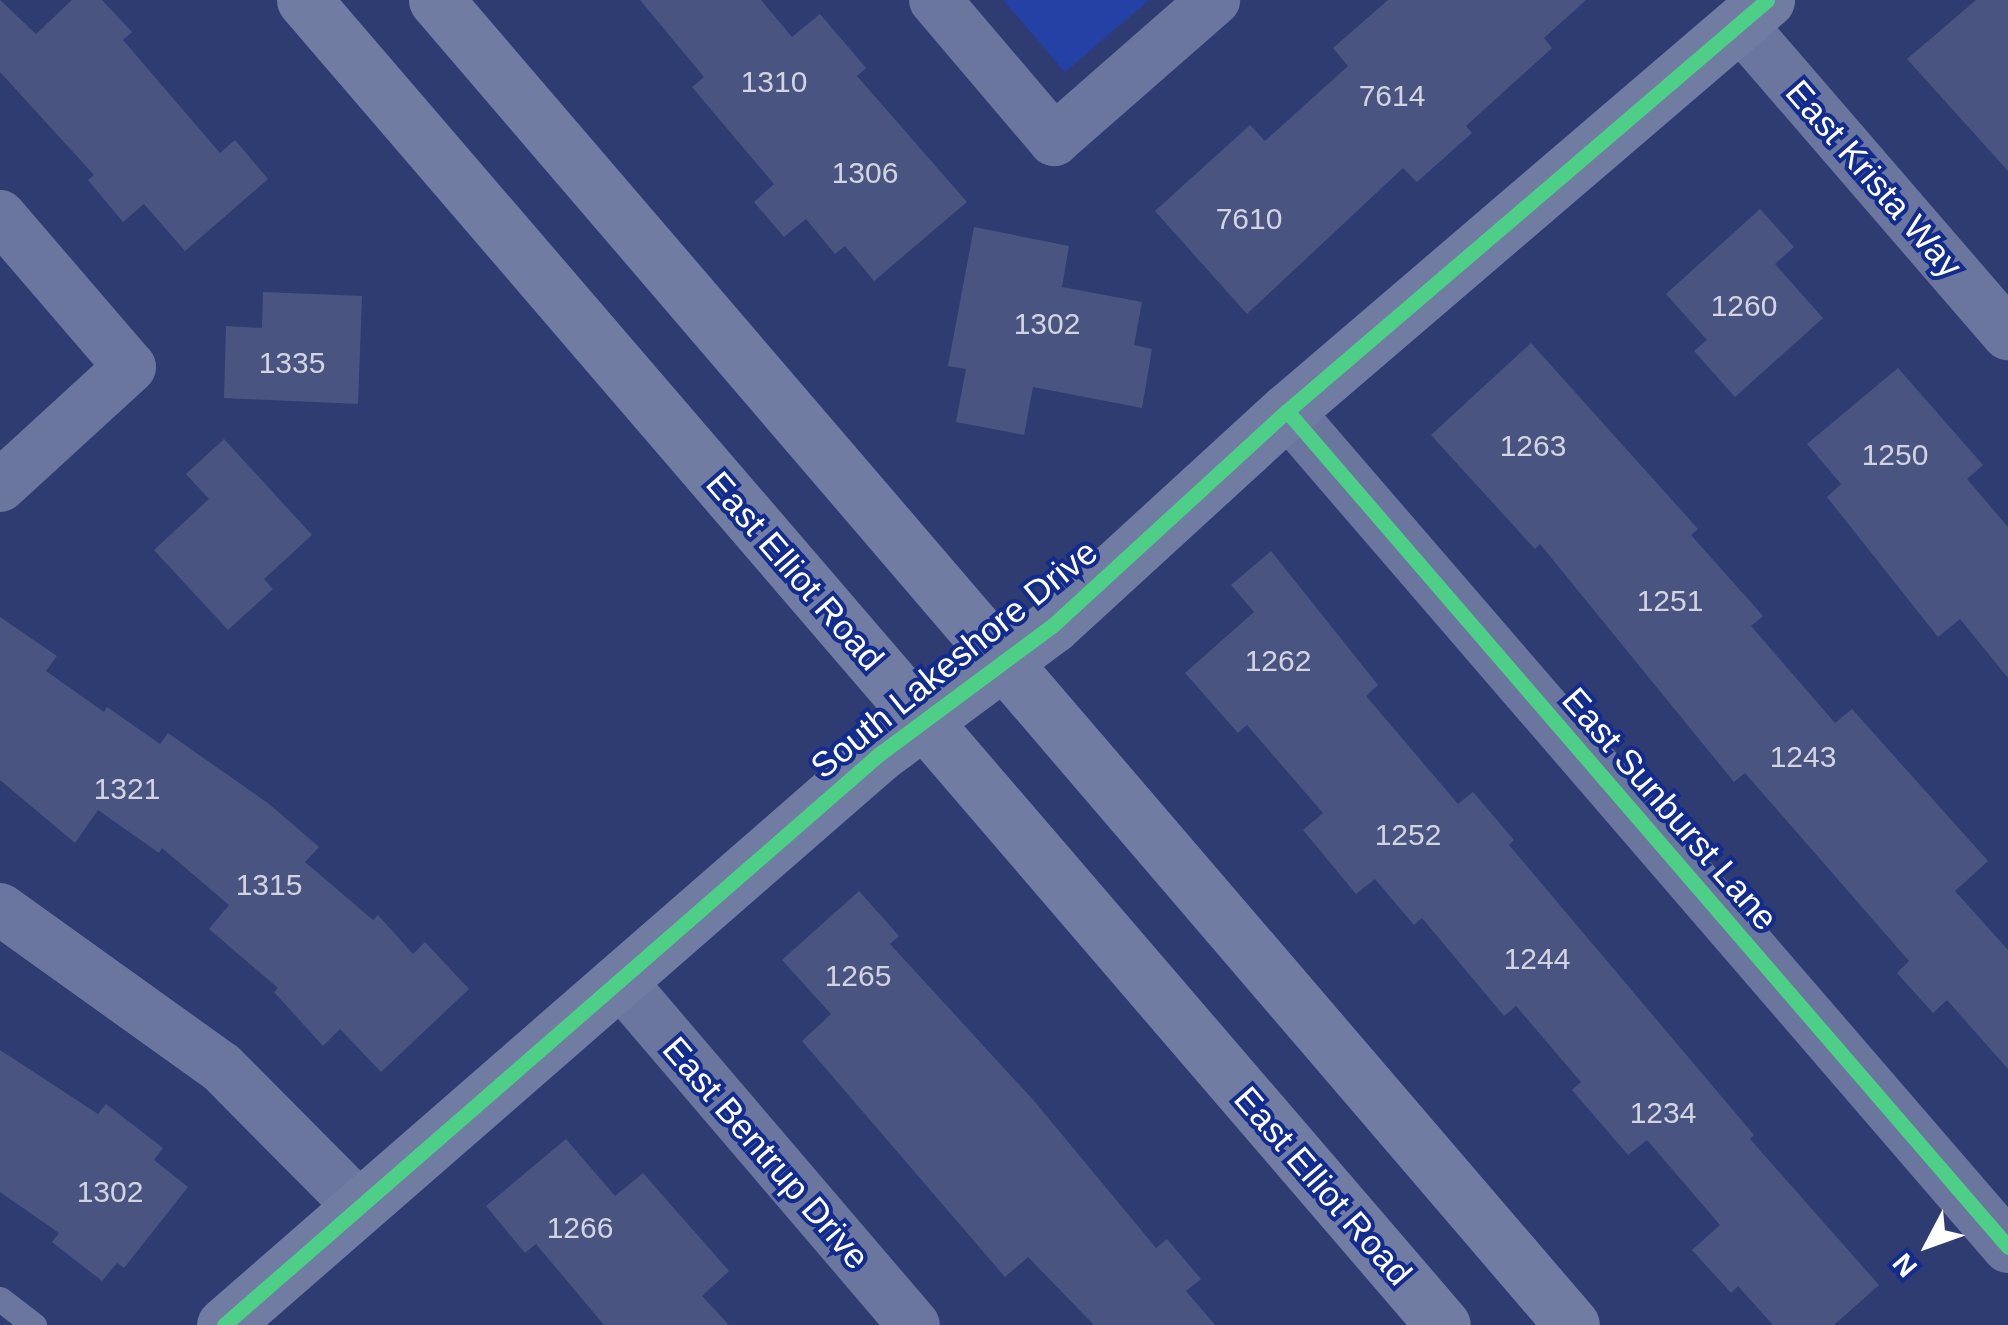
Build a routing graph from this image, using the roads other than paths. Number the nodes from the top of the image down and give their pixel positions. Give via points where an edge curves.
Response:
1 (304, 0) edge
2 (436, 0) edge
3 (935, 0) edge
4 (1214, 0) edge
5 (1754, 12) edge
6 (0, 216) edge
7 (2008, 334) edge
8 (1287, 411) junction
9 (0, 486) edge
10 (1005, 661) junction
11 (924, 721) junction
12 (0, 909) edge
13 (619, 980) junction
14 (359, 1206) junction
15 (2008, 1247) edge
16 (0, 1299) edge
17 (34, 1325) edge
18 (224, 1325) edge
19 (914, 1325) edge
20 (1443, 1325) edge
21 (1572, 1325) edge

1 - 11 main road, East Elliot Road
2 - 10 main road
3 - 4 street via 1054,140
5 - 7 street, East Krista Way
5 - 8 main road, South Lakeshore Drive
6 - 9 street via 130,367
8 - 10 main road, South Lakeshore Drive
8 - 15 street, East Sunburst Lane
10 - 11 main road, South Lakeshore Drive
10 - 21 main road
11 - 13 main road, South Lakeshore Drive
11 - 20 main road, East Elliot Road
12 - 14 street via 221,1067
13 - 14 main road, South Lakeshore Drive
13 - 19 street, East Bentrup Drive
14 - 18 main road, South Lakeshore Drive
16 - 17 lane

